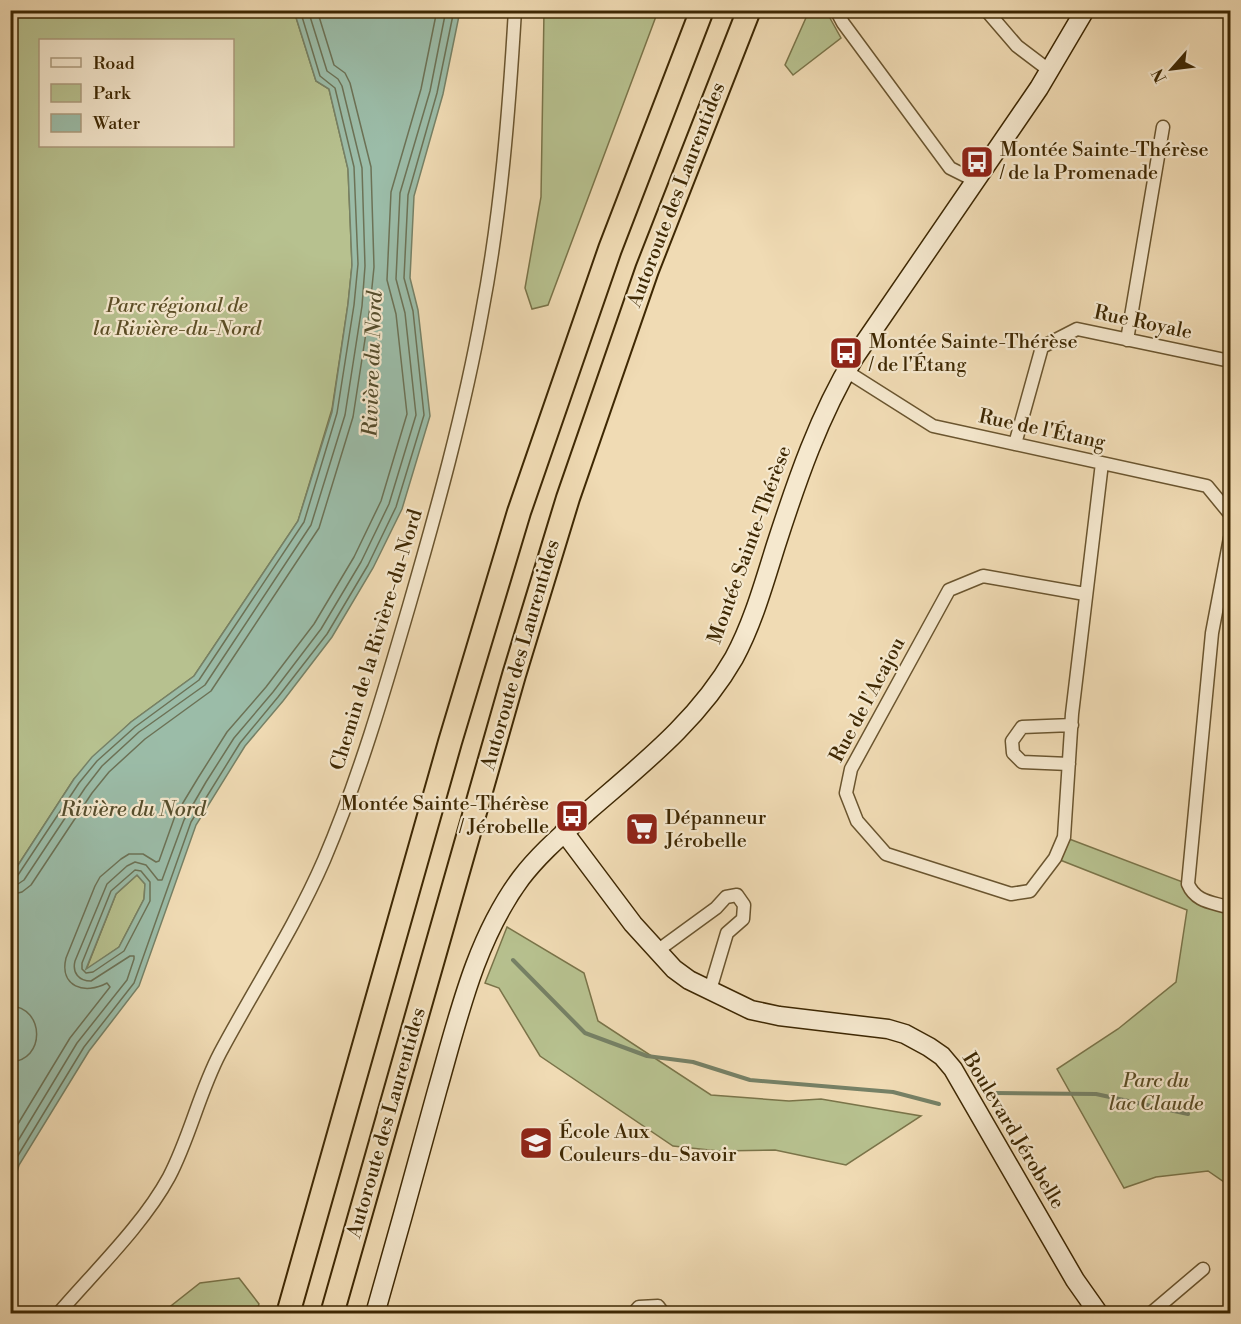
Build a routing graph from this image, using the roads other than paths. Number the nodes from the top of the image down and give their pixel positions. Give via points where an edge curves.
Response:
1 (514, 10) edge
2 (702, 10) edge
3 (749, 10) edge
4 (836, 10) edge
5 (986, 10) edge
6 (1085, 10) edge
7 (1050, 71) junction
8 (1163, 127) dead end
9 (975, 181) junction
10 (1127, 340) junction
11 (1230, 361) edge
12 (846, 371) junction
13 (1015, 444) junction
14 (1102, 463) junction
15 (1230, 514) edge
16 (1230, 538) edge
17 (1085, 594) junction
18 (1072, 724) junction
19 (1069, 764) junction
20 (564, 832) junction
21 (1230, 908) edge
22 (657, 951) junction
23 (710, 990) junction
24 (1203, 1269) dead end
25 (58, 1314) edge
26 (288, 1314) edge
27 (332, 1314) edge
28 (375, 1314) edge
29 (633, 1314) edge
30 (664, 1314) edge
31 (1099, 1314) edge
32 (1150, 1314) edge

1 - 25 street, Chemin de la Rivière-du-Nord via 503,163 477,336 438,505 349,798 308,894 212,1069 164,1186
2 - 26 highway via 610,249 519,512
3 - 27 highway, Autoroute des Laurentides via 647,270 568,498
4 - 9 street via 950,168
5 - 7 street via 1017,46
6 - 7 street, Montée Sainte-Thérèse
7 - 9 street, Montée Sainte-Thérèse
8 - 10 street
9 - 12 street, Montée Sainte-Thérèse
10 - 11 street, Rue Royale
10 - 13 street, Rue Royale via 1077,329 1042,347
12 - 13 street, Rue de l'Étang via 933,426
12 - 20 street, Montée Sainte-Thérèse via 818,426 751,620 724,675 682,728
13 - 14 street, Rue de l'Étang
14 - 15 street, Rue de l'Étang via 1208,486
14 - 17 street, Rue de l'Acajou
16 - 21 street via 1212,633 1188,884 1198,898
17 - 18 street, Rue de l'Acajou
17 - 19 street, Rue de l'Acajou via 983,576 950,590 851,769 846,793 857,821 886,854 1011,894 1030,891 1064,837
18 - 19 street, Rue de l'Acajou
18 - 19 street via 1022,727 1012,741 1013,753 1022,762
20 - 22 street, Boulevard Jérobelle
20 - 28 street, Montée Sainte-Thérèse via 520,879 477,960
22 - 23 street, Boulevard Jérobelle via 674,969
22 - 23 street via 726,897 737,895 744,905 743,919 727,933
23 - 31 street, Boulevard Jérobelle via 751,1010 778,1016 888,1029 905,1034 942,1056 977,1107 1075,1280
24 - 32 street
29 - 30 street via 639,1307 658,1306

